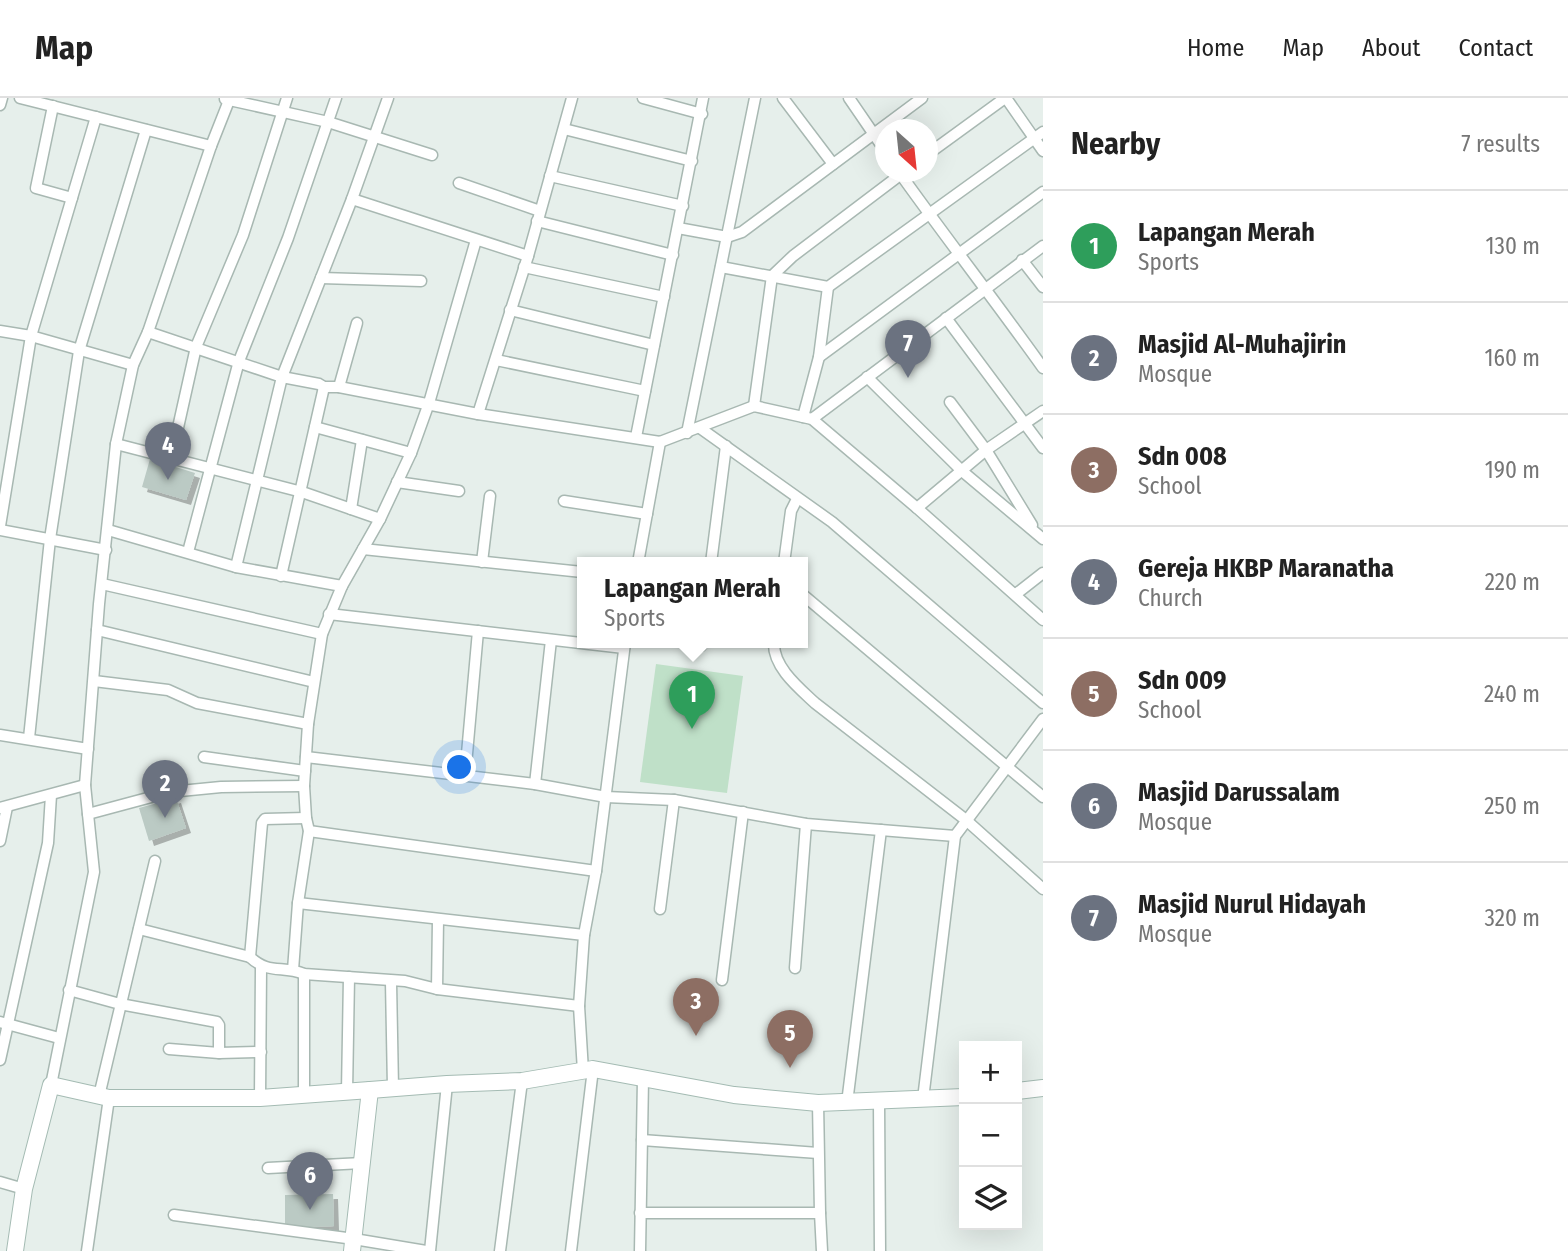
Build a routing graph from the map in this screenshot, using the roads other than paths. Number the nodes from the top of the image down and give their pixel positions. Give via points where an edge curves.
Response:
1 (2, 98) edge
2 (20, 98) edge
3 (287, 98) edge
4 (336, 98) edge
5 (388, 98) edge
6 (572, 98) edge
7 (643, 98) edge
8 (703, 98) edge
9 (755, 98) edge
10 (783, 98) edge
11 (849, 98) edge
12 (1005, 98) edge
13 (228, 99) edge
14 (915, 100) edge
15 (0, 105) edge
16 (53, 106) junction
17 (283, 113) junction
18 (702, 114) junction
19 (96, 117) junction
20 (328, 122) junction
21 (564, 129) junction
22 (146, 130) junction
23 (873, 135) junction
24 (1038, 135) edge
25 (375, 136) junction
26 (875, 138) edge
27 (211, 146) junction
28 (938, 147) edge
29 (1043, 151) edge
30 (432, 155) dead end
31 (692, 161) junction
32 (833, 164) junction
33 (550, 176) junction
34 (888, 182) edge
35 (908, 182) edge
36 (458, 183) dead end
37 (1043, 192) edge
38 (72, 198) junction
39 (352, 198) junction
40 (683, 206) junction
41 (928, 213) junction
42 (539, 216) junction
43 (678, 228) junction
44 (727, 237) junction
45 (476, 240) junction
46 (1043, 246) edge
47 (957, 254) junction
48 (673, 255) junction
49 (1022, 260) junction
50 (526, 261) junction
51 (721, 267) junction
52 (772, 276) junction
53 (321, 278) junction
54 (421, 281) dead end
55 (828, 287) junction
56 (1043, 287) edge
57 (985, 288) junction
58 (664, 297) junction
59 (510, 310) junction
60 (946, 318) junction
61 (356, 323) dead end
62 (0, 331) edge
63 (148, 332) junction
64 (31, 336) junction
65 (654, 345) junction
66 (196, 347) junction
67 (79, 351) junction
68 (819, 357) junction
69 (496, 360) junction
70 (239, 361) junction
71 (133, 365) junction
72 (1043, 368) edge
73 (282, 377) junction
74 (867, 377) junction
75 (324, 387) junction
76 (339, 387) junction
77 (645, 391) junction
78 (950, 402) dead end
79 (429, 403) junction
80 (754, 406) junction
81 (1043, 411) edge
82 (478, 414) junction
83 (808, 418) junction
84 (1025, 423) junction
85 (315, 427) junction
86 (700, 428) junction
87 (687, 433) junction
88 (636, 437) junction
89 (362, 440) junction
90 (660, 442) junction
91 (116, 444) junction
92 (726, 446) junction
93 (1043, 448) edge
94 (986, 450) junction
95 (411, 453) junction
96 (171, 459) junction
97 (212, 467) junction
98 (962, 471) junction
99 (257, 479) junction
100 (397, 482) junction
101 (459, 491) dead end
102 (302, 492) junction
103 (490, 496) dead end
104 (797, 499) junction
105 (564, 501) dead end
106 (917, 508) junction
107 (351, 509) junction
108 (647, 514) junction
109 (380, 519) junction
110 (0, 528) edge
111 (108, 530) junction
112 (1040, 535) edge
113 (50, 539) junction
114 (363, 549) junction
115 (106, 550) junction
116 (188, 552) junction
117 (639, 557) edge
118 (712, 557) edge
119 (785, 557) edge
120 (482, 562) junction
121 (236, 567) junction
122 (577, 572) edge
123 (1043, 573) edge
124 (281, 576) junction
125 (102, 584) junction
126 (342, 586) junction
127 (1016, 594) junction
128 (808, 599) edge
129 (329, 614) junction
130 (1043, 620) edge
131 (97, 630) junction
132 (478, 631) junction
133 (322, 634) junction
134 (551, 640) junction
135 (577, 642) edge
136 (624, 648) edge
137 (774, 648) edge
138 (94, 681) junction
139 (314, 682) junction
140 (1043, 703) edge
141 (1043, 719) edge
142 (308, 724) junction
143 (0, 735) edge
144 (29, 738) junction
145 (88, 749) junction
146 (204, 757) dead end
147 (306, 757) junction
148 (1007, 766) junction
149 (306, 771) junction
150 (465, 776) junction
151 (535, 783) junction
152 (85, 785) junction
153 (304, 786) junction
154 (51, 795) junction
155 (606, 797) junction
156 (1043, 797) edge
157 (674, 800) junction
158 (3, 807) edge
159 (743, 813) junction
160 (88, 814) junction
161 (306, 818) junction
162 (966, 820) junction
163 (806, 824) junction
164 (881, 830) junction
165 (309, 831) junction
166 (955, 836) junction
167 (0, 841) edge
168 (155, 861) dead end
169 (596, 871) junction
170 (1043, 889) edge
171 (298, 903) junction
172 (660, 909) dead end
173 (438, 920) junction
174 (139, 929) junction
175 (584, 935) junction
176 (250, 957) junction
177 (261, 968) junction
178 (795, 968) dead end
179 (299, 972) junction
180 (349, 977) junction
181 (722, 980) dead end
182 (391, 982) junction
183 (437, 989) junction
184 (69, 990) junction
185 (120, 1004) junction
186 (579, 1006) junction
187 (4, 1023) edge
188 (59, 1038) junction
189 (169, 1049) dead end
190 (261, 1052) junction
191 (219, 1053) junction
192 (0, 1060) edge
193 (588, 1070) junction
194 (643, 1079) junction
195 (522, 1081) junction
196 (447, 1084) junction
197 (51, 1085) junction
198 (1043, 1087) edge
199 (393, 1088) junction
200 (370, 1090) junction
201 (1022, 1090) edge
202 (347, 1092) junction
203 (304, 1095) junction
204 (104, 1097) junction
205 (959, 1097) edge
206 (260, 1098) junction
207 (923, 1099) junction
208 (879, 1102) junction
209 (818, 1103) junction
210 (847, 1103) junction
211 (642, 1140) junction
212 (818, 1153) junction
213 (362, 1164) junction
214 (268, 1168) dead end
215 (0, 1182) edge
216 (24, 1189) junction
217 (640, 1213) junction
218 (820, 1213) junction
219 (174, 1215) dead end
220 (353, 1245) edge
221 (15, 1251) edge
222 (87, 1251) edge
223 (428, 1251) edge
224 (500, 1251) edge
225 (571, 1251) edge
226 (640, 1251) edge
227 (822, 1251) edge
228 (880, 1251) edge

1 - 15 street
2 - 16 street
3 - 17 street
4 - 20 street
5 - 25 street
6 - 21 street
7 - 18 street
8 - 18 street
9 - 44 street
10 - 32 street
11 - 23 street
12 - 24 street
12 - 28 street
13 - 17 street
13 - 27 street
14 - 23 street
16 - 19 street
16 - 38 street via 36,188
17 - 20 street
17 - 66 street via 243,235
18 - 31 street
19 - 22 street
19 - 38 street
20 - 25 street
20 - 70 street
21 - 31 street
21 - 33 street
22 - 27 street
22 - 67 street
23 - 26 street
23 - 32 street
24 - 29 street
24 - 41 street
25 - 30 street
25 - 39 street
27 - 63 street
31 - 40 street
32 - 44 street via 742,232
33 - 40 street
33 - 42 street
34 - 52 street
35 - 41 street
36 - 42 street
37 - 47 street
38 - 64 street
39 - 45 street
39 - 53 street
40 - 43 street
41 - 47 street
41 - 55 street
42 - 48 street
42 - 50 street
43 - 44 street
43 - 48 street
44 - 51 street
45 - 50 street
45 - 79 street
46 - 49 street
47 - 57 street
47 - 68 street
48 - 58 street
49 - 56 street
49 - 57 street
50 - 58 street
50 - 59 street
51 - 52 street
51 - 87 street
52 - 55 street
52 - 80 street
53 - 54 street
53 - 73 street
55 - 68 street
57 - 60 street
57 - 72 street
58 - 65 street
59 - 65 street
59 - 69 street
60 - 74 street
60 - 84 street
61 - 76 street
62 - 64 street
63 - 66 street
63 - 71 street
64 - 67 street
64 - 110 street
65 - 77 street
66 - 70 street
66 - 96 street
67 - 71 street
67 - 113 street
68 - 83 street
69 - 77 street
69 - 82 street
70 - 73 street
70 - 97 street
71 - 91 street
73 - 75 street
73 - 99 street
74 - 83 street
74 - 98 street
75 - 76 street
75 - 85 street
76 - 79 street
77 - 88 street
78 - 94 street
79 - 82 street
79 - 95 street
80 - 83 street
80 - 86 street
81 - 84 street
82 - 88 street
83 - 106 street
84 - 93 street
84 - 94 street
85 - 89 street
85 - 102 street
86 - 87 street
86 - 92 street
87 - 90 street
88 - 90 street
89 - 95 street
89 - 107 street
90 - 108 street
91 - 96 street
91 - 111 street
92 - 104 street
92 - 118 street
94 - 98 street
94 - 112 street
95 - 100 street
96 - 97 street
97 - 99 street
97 - 116 street
98 - 106 street
98 - 112 street
99 - 102 street
99 - 121 street
100 - 101 street
100 - 109 street
102 - 107 street
102 - 124 street
103 - 120 street
104 - 119 street
104 - 140 street via 832,522
105 - 108 street
106 - 127 street
107 - 109 street
108 - 117 street
109 - 114 street
110 - 113 street
111 - 115 street
111 - 116 street
113 - 115 street
113 - 144 street
114 - 120 street
114 - 126 street
115 - 125 street
116 - 121 street
120 - 122 street
121 - 124 street
123 - 127 street
124 - 126 street
125 - 131 street
125 - 133 street
126 - 129 street
127 - 130 street
128 - 148 street
129 - 132 street
129 - 133 street
131 - 138 street
131 - 139 street
132 - 134 street
132 - 150 street
133 - 139 street
134 - 135 street
134 - 151 street
136 - 155 street
137 - 162 street via 782,667 806,694
138 - 142 street via 168,691 197,703
138 - 145 street
139 - 142 street
141 - 148 street
142 - 147 street
143 - 144 street
144 - 145 street
145 - 152 street
146 - 149 street
147 - 149 street
147 - 150 street
148 - 156 street
148 - 162 street
149 - 153 street
150 - 151 street
151 - 155 street
152 - 154 street
152 - 160 street
153 - 160 street via 170,792
153 - 161 street
154 - 158 street
154 - 187 street via 48,843
155 - 157 street
155 - 169 street
157 - 159 street
157 - 172 street
158 - 167 street
159 - 163 street
159 - 181 street
160 - 184 street via 94,872
161 - 165 street
161 - 176 street via 265,819 262,823
162 - 166 street
162 - 170 street
163 - 164 street
163 - 178 street
164 - 166 street
164 - 210 street
165 - 169 street
165 - 171 street
166 - 207 street
168 - 174 street
169 - 175 street
171 - 173 street
171 - 179 street
173 - 175 street
173 - 183 street
174 - 176 street
174 - 185 street
175 - 186 street
176 - 177 street
177 - 179 street
177 - 190 street
179 - 180 street
179 - 203 street
180 - 182 street
180 - 202 street
182 - 183 street
182 - 199 street
183 - 186 street
184 - 185 street
184 - 188 street
185 - 191 street via 217,1022
185 - 204 street
186 - 193 street
187 - 188 street
187 - 192 street
188 - 197 street
189 - 191 street
190 - 191 street
190 - 206 street
193 - 194 street
193 - 195 street
193 - 225 street
194 - 209 street
194 - 211 street
195 - 196 street
195 - 224 street
196 - 199 street
196 - 223 street
197 - 204 street
197 - 216 street
198 - 201 street
199 - 200 street
200 - 202 street
200 - 213 street
202 - 203 street
203 - 206 street
204 - 206 street
204 - 222 street
205 - 207 street
207 - 208 street
208 - 210 street
208 - 228 street
209 - 210 street
209 - 212 street
211 - 212 street
211 - 217 street
212 - 218 street
213 - 214 street
213 - 220 street
215 - 216 street
216 - 221 street
217 - 218 street
217 - 226 street
218 - 227 street
219 - 220 street
220 - 223 street

